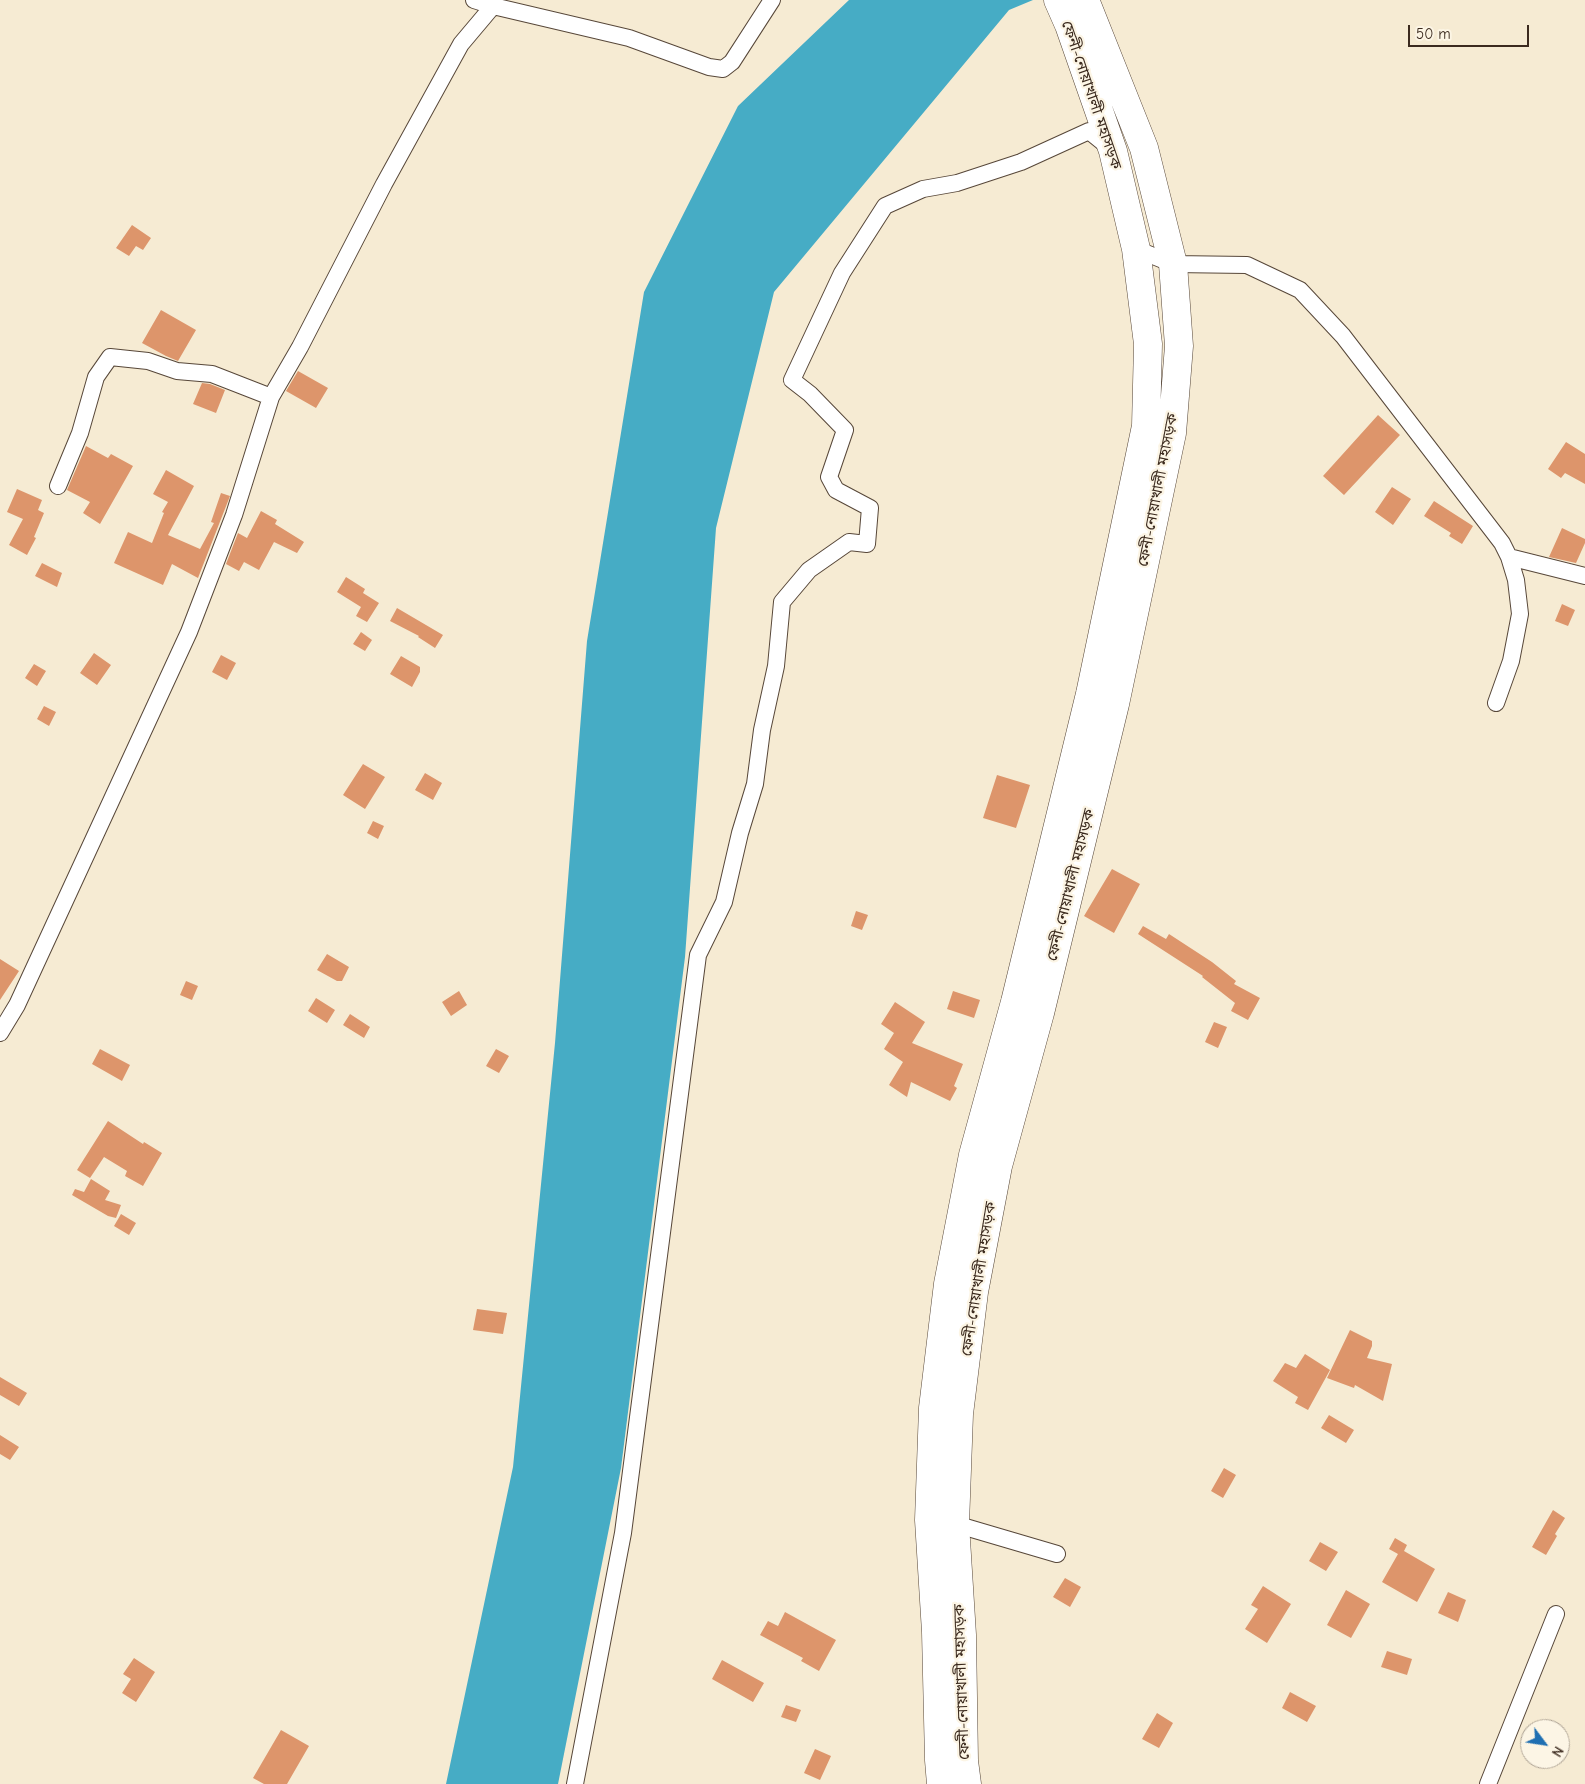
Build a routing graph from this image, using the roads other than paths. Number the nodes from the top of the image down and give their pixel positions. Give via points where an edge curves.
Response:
1 (474, 0) edge
2 (772, 0) edge
3 (1058, 0) edge
4 (493, 6) junction
5 (1082, 13) edge
6 (1113, 151) junction
7 (1136, 249) junction
8 (1173, 264) junction
9 (271, 397) junction
10 (58, 486) dead end
11 (1509, 557) junction
12 (1585, 576) edge
13 (1496, 703) dead end
14 (0, 1033) edge
15 (930, 1505) junction
16 (954, 1524) junction
17 (1058, 1554) dead end
18 (1556, 1614) dead end
19 (576, 1784) edge
20 (942, 1784) edge
21 (967, 1784) edge
22 (1488, 1784) edge

1 - 4 street
2 - 4 street via 732,62 723,69 629,38
3 - 5 highway, ফেনী-নোয়াখালী মহাসড়ক
4 - 9 street via 461,44
5 - 6 highway, ফেনী-নোয়াখালী মহাসড়ক
5 - 8 highway, ফেনী-নোয়াখালী মহাসড়ক via 1144,148
6 - 7 highway, ফেনী-নোয়াখালী মহাসড়ক
6 - 19 street via 1089,132 1021,162 957,183 923,188 885,206 842,273 792,380 845,430 829,476 836,490 870,508 867,544 849,542 809,570 782,602 776,666 762,730 755,784 724,902 698,955 622,1533
7 - 8 street
7 - 15 highway, ফেনী-নোয়াখালী মহাসড়ক via 1148,344 1146,426 1090,694 1015,1002 973,1155 947,1293 933,1408
8 - 11 street via 1246,266 1300,290 1343,336 1502,543
8 - 16 highway, ফেনী-নোয়াখালী মহাসড়ক via 1179,346 1172,433 1115,704 1040,1013 998,1166 972,1310 959,1414
9 - 10 street via 212,374 177,371 148,361 110,357 96,377 80,433
9 - 14 street via 234,514 189,632 17,1005
11 - 12 street
11 - 13 street via 1516,580 1520,614 1511,661
15 - 16 street
15 - 20 highway, ফেনী-নোয়াখালী মহাসড়ক
16 - 17 street
16 - 21 highway, ফেনী-নোয়াখালী মহাসড়ক
18 - 22 street

